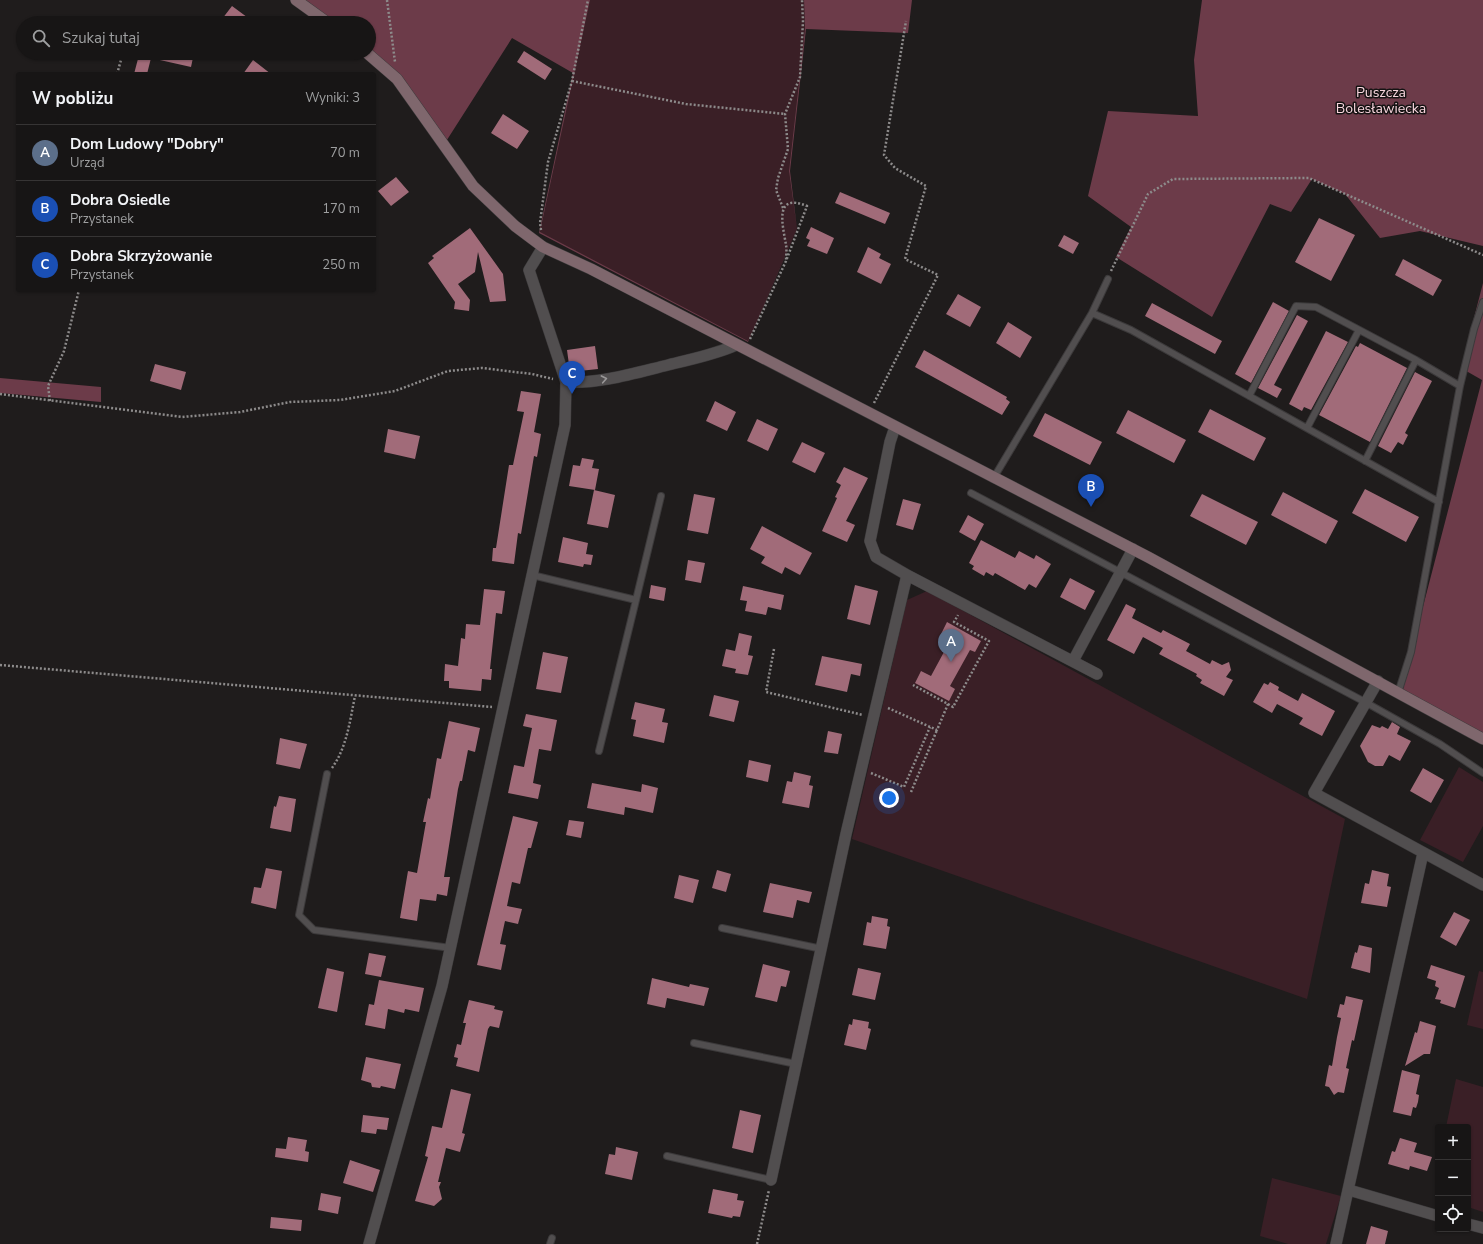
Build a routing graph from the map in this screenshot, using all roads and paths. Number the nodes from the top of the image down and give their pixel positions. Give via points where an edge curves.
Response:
1 (296, 0) edge
2 (387, 0) edge
3 (588, 0) edge
4 (802, 0) edge
5 (318, 16) edge
6 (906, 21) dead end
7 (120, 60) edge
8 (375, 60) edge
9 (117, 72) edge
10 (397, 79) junction
11 (572, 81) junction
12 (785, 114) junction
13 (783, 208) junction
14 (542, 247) junction
15 (1483, 255) edge
16 (786, 261) junction
17 (1108, 279) joint
18 (79, 292) edge
19 (1483, 302) edge
20 (1092, 313) junction
21 (1359, 330) junction
22 (740, 348) junction
23 (1416, 360) junction
24 (566, 382) junction
25 (1460, 386) junction
26 (0, 394) edge
27 (1249, 396) junction
28 (50, 401) junction
29 (869, 414) junction
30 (895, 427) junction
31 (1307, 428) junction
32 (1365, 461) junction
33 (993, 479) junction
34 (971, 493) dead end
35 (661, 496) dead end
36 (1440, 502) junction
37 (1133, 549) junction
38 (1120, 573) junction
39 (532, 575) junction
40 (907, 575) junction
41 (636, 600) junction
42 (964, 604) junction
43 (774, 649) dead end
44 (1073, 661) junction
45 (0, 665) edge
46 (1097, 674) dead end
47 (1378, 681) junction
48 (913, 685) dead end
49 (1398, 693) junction
50 (355, 696) junction
51 (1365, 702) junction
52 (876, 703) junction
53 (948, 704) junction
54 (503, 708) junction
55 (873, 717) junction
56 (930, 727) junction
57 (937, 730) junction
58 (1483, 739) edge
59 (599, 751) dead end
60 (861, 770) junction
61 (1483, 773) edge
62 (327, 774) joint
63 (910, 792) dead end
64 (1424, 853) junction
65 (1483, 885) edge
66 (722, 928) dead end
67 (450, 948) junction
68 (822, 949) junction
69 (694, 1043) dead end
70 (796, 1064) junction
71 (667, 1156) dead end
72 (771, 1180) junction
73 (1348, 1190) junction
74 (1435, 1215) edge
75 (1471, 1225) edge
76 (1483, 1228) edge
77 (370, 1244) edge
78 (757, 1244) edge
79 (1336, 1244) edge

1 - 5 main road
2 - 10 path
3 - 11 path
4 - 12 path via 800,77
6 - 29 path via 884,155 894,168 926,186 905,259 938,275
7 - 9 path
8 - 10 main road
10 - 14 main road via 469,182 514,226
11 - 12 path via 686,104
11 - 14 path via 548,162 540,223
12 - 13 path via 788,149 776,190
13 - 16 path via 781,219
13 - 16 path via 790,203 798,202 807,206
14 - 22 main road via 591,269
14 - 24 street via 529,270
15 - 17 path via 1309,178 1173,179 1148,194
16 - 22 path
17 - 20 lane
18 - 28 path via 64,351 48,386
19 - 25 lane
20 - 27 lane via 1131,330
20 - 33 lane
21 - 23 lane
21 - 27 lane via 1316,307 1296,306
21 - 31 lane
24 -> 22 street via 581,383 637,373
22 - 29 main road
23 - 25 lane
23 - 32 lane
24 - 28 path via 532,374 482,368 448,370 395,391 340,400 290,402 240,412 182,417
24 - 39 street via 565,425
25 - 36 lane
26 - 28 path
27 - 31 lane
29 - 30 main road
30 - 33 main road
30 - 40 street via 870,541 876,557
31 - 32 lane
32 - 36 lane
33 - 37 main road
34 - 38 lane
35 - 41 lane
36 - 49 lane via 1412,652
37 - 38 street
37 - 47 main road
38 - 44 street
38 - 51 lane
39 - 41 lane
39 - 54 street
40 - 42 street
40 - 52 street
41 - 59 lane
42 - 44 street
42 - 53 path via 954,622 988,641 953,707
43 - 55 path via 766,692
44 - 46 street
45 - 50 path
47 - 49 main road
47 - 51 street
48 - 53 path
49 - 58 main road
50 - 54 path
50 - 62 path via 348,731 338,759
51 - 61 lane via 1440,744
51 - 64 street via 1314,793
52 - 55 street
52 - 56 path
53 - 57 path
54 - 67 street
55 - 60 street
56 - 57 path
56 - 60 path via 904,787
57 - 63 path
60 - 68 street
62 - 67 lane via 299,914 314,930
64 - 65 street
64 - 73 street
66 - 68 lane
67 - 77 street via 442,986
68 - 70 street
69 - 70 lane
70 - 72 street
71 - 72 lane
72 - 78 path
73 - 74 street
73 - 79 street
75 - 76 street

